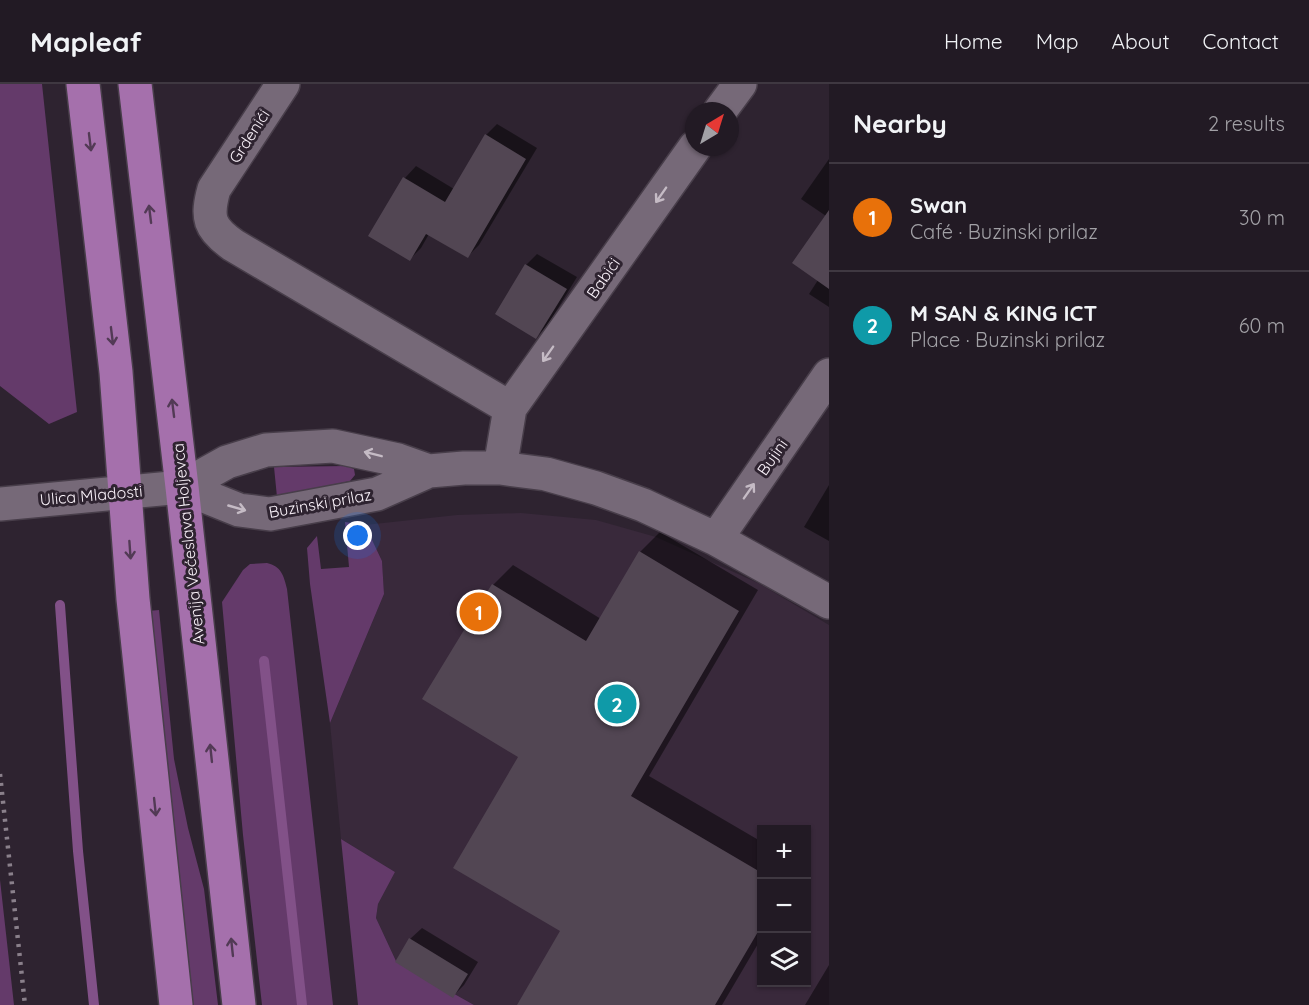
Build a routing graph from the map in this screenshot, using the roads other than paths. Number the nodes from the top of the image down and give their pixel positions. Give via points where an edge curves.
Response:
1 (83, 84) edge
2 (135, 84) edge
3 (283, 84) edge
4 (740, 84) edge
5 (727, 102) edge
6 (689, 156) edge
7 (829, 375) edge
8 (510, 408) junction
9 (500, 468) junction
10 (429, 471) junction
11 (182, 487) junction
12 (126, 492) junction
13 (0, 504) edge
14 (716, 539) junction
15 (829, 602) edge
16 (176, 1005) edge
17 (239, 1005) edge

1 -> 12 main road
11 -> 2 main road, Avenija Većeslava Holjevca
3 - 8 street, Grdenići via 214,189 210,220 218,234
4 - 5 street
6 -> 8 street, Babići
14 -> 7 street, Bujini
8 - 9 street
9 - 10 street, Buzinski prilaz
9 - 14 street, Buzinski prilaz via 546,474 596,488
11 -> 10 street, Buzinski prilaz via 239,510 270,514 377,494
10 -> 11 street, Buzinski prilaz via 333,446 266,450 227,462
11 - 12 street, Ulica Mladosti
17 -> 11 main road, Avenija Većeslava Holjevca
12 - 13 street, Ulica Mladosti
12 -> 16 main road via 133,599
14 - 15 street, Buzinski prilaz

